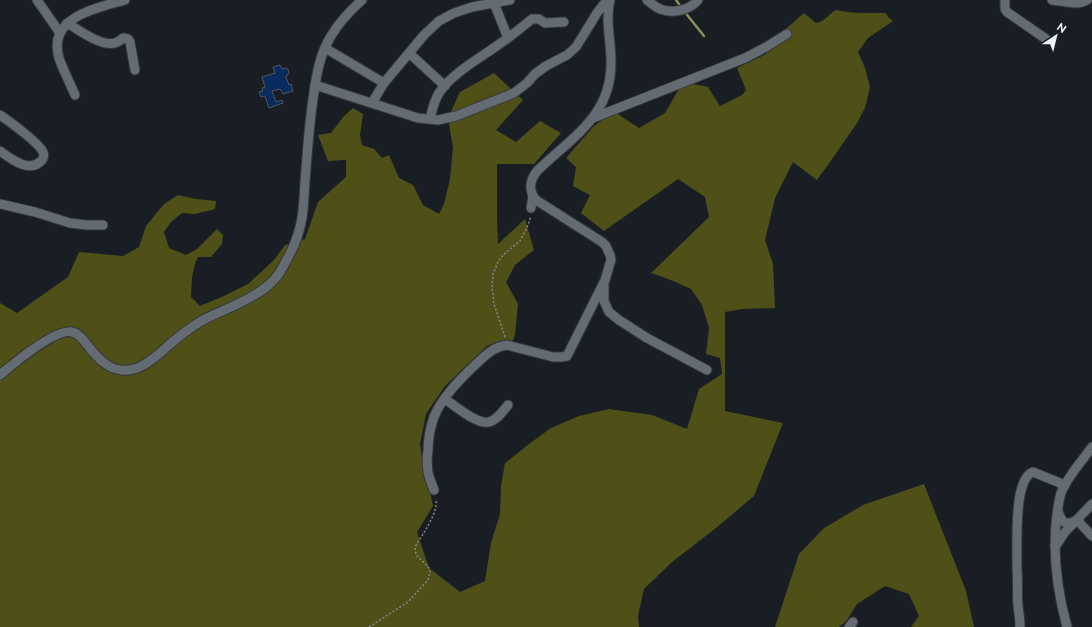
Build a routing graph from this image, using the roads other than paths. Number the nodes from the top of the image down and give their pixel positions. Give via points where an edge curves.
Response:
1 (37, 0) edge
2 (125, 0) edge
3 (362, 0) edge
4 (510, 0) edge
5 (609, 0) edge
6 (647, 0) edge
7 (698, 0) edge
8 (1005, 0) edge
9 (1052, 0) edge
10 (1087, 0) edge
11 (494, 3) junction
12 (564, 22) dead end
13 (67, 23) junction
14 (60, 33) junction
15 (787, 34) dead end
16 (508, 38) junction
17 (1046, 39) dead end
18 (325, 48) junction
19 (409, 53) junction
20 (135, 70) dead end
21 (384, 83) junction
22 (315, 85) junction
23 (445, 86) junction
24 (75, 95) dead end
25 (372, 103) junction
26 (0, 114) edge
27 (593, 118) junction
28 (430, 119) junction
29 (0, 151) edge
30 (533, 196) junction
31 (0, 204) edge
32 (530, 208) road end
33 (103, 225) dead end
34 (605, 280) junction
35 (707, 370) dead end
36 (0, 375) edge
37 (445, 399) junction
38 (508, 405) dead end
39 (1092, 447) edge
40 (1065, 485) junction
41 (434, 490) road end
42 (1092, 504) edge
43 (1058, 511) junction
44 (1077, 520) junction
45 (1092, 536) edge
46 (1055, 548) junction
47 (1020, 627) edge
48 (1067, 627) edge

1 - 14 street
2 - 13 street via 94,8
3 - 18 street via 338,26
4 - 11 street
5 - 27 street via 610,77 608,90
5 - 28 street via 597,13 572,51 546,66 514,93 456,116
6 - 7 street via 661,10 678,12
8 - 17 street via 1007,12
9 - 10 street via 1077,3
11 - 16 street
11 - 19 street via 466,9 439,21
12 - 16 street via 545,23 539,19 532,19
13 - 14 street
13 - 20 street via 98,41 115,43 123,38 128,40
14 - 24 street via 57,44 59,57
15 - 27 street via 745,58
16 - 23 street via 465,68
18 - 21 street
18 - 22 street
19 - 21 street
19 - 23 street
21 - 25 street
22 - 25 street
22 - 36 street via 302,222 295,246 269,285 201,321 174,340 151,361 135,370 109,367 74,332 65,331 42,343
23 - 28 street via 433,105
25 - 28 street via 418,118
26 - 29 street via 38,145 44,157 35,165 29,166 14,161
27 - 30 street via 533,176 530,187
30 - 32 street
30 - 34 street via 606,246 611,260
31 - 33 street via 70,223
34 - 35 street via 604,301 609,312 647,338
34 - 37 street via 567,356 553,357 506,345 499,346 460,379
37 - 38 street via 480,422 489,422 496,418
37 - 41 street via 434,416 428,439 428,473
39 - 40 street
40 - 43 street
40 - 47 street via 1030,472 1021,492 1017,545
42 - 44 street
43 - 44 street via 1060,518 1066,523
43 - 46 street
44 - 45 street
44 - 46 street via 1065,532
46 - 48 street via 1058,586

